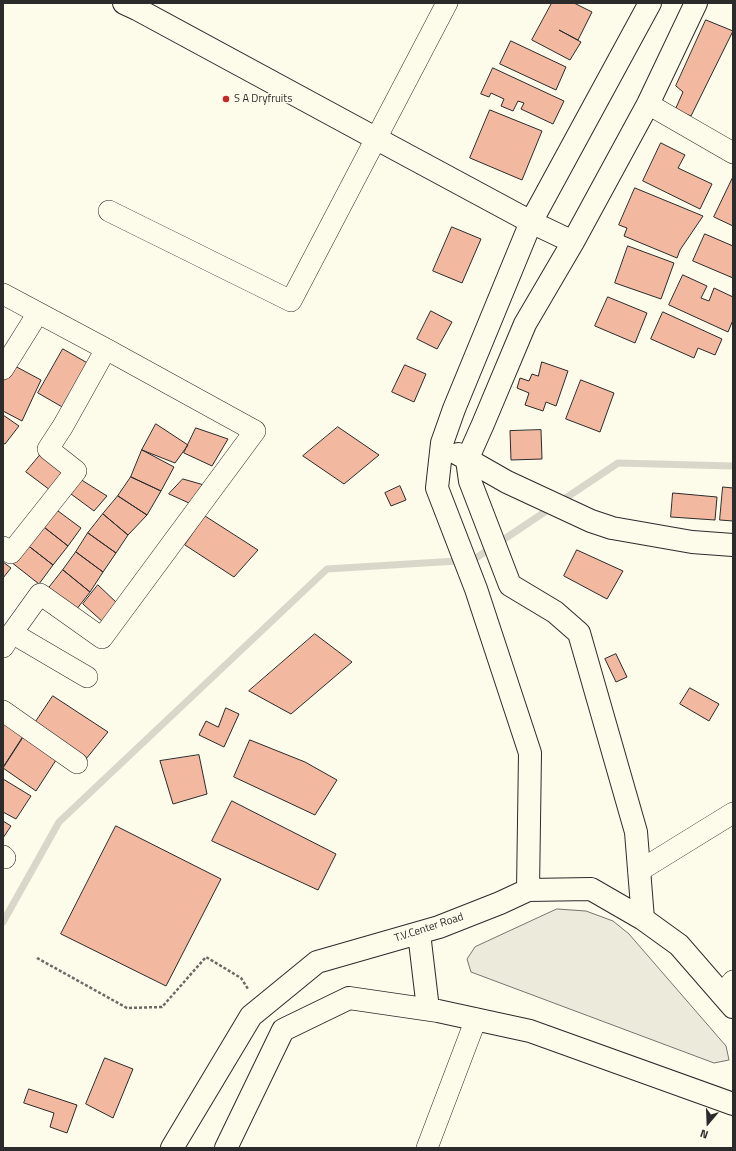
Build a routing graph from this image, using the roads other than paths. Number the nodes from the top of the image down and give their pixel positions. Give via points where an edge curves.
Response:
1 (124, 3) edge
2 (447, 3) edge
3 (650, 3) edge
4 (696, 3) edge
5 (648, 104) junction
6 (377, 139) junction
7 (733, 153) edge
8 (109, 211) dead end
9 (531, 222) junction
10 (573, 242) junction
11 (3, 294) edge
12 (38, 313) junction
13 (106, 349) junction
14 (3, 369) edge
15 (442, 444) junction
16 (467, 460) junction
17 (733, 545) edge
18 (3, 547) edge
19 (7, 640) edge
20 (87, 677) dead end
21 (3, 711) edge
22 (77, 763) dead end
23 (733, 813) edge
24 (639, 871) junction
25 (528, 890) junction
26 (643, 919) junction
27 (419, 933) junction
28 (729, 995) edge
29 (428, 1009) junction
30 (476, 1019) junction
31 (733, 1104) edge
32 (172, 1148) edge
33 (226, 1148) edge
34 (427, 1148) edge

1 - 6 street
2 - 6 street
3 - 9 street
4 - 5 street
5 - 7 street
5 - 10 street
6 - 8 street via 291,301
6 - 9 street
9 - 10 street
9 - 15 street
10 - 16 street via 525,324
11 - 12 street
12 - 13 street
12 - 14 street
13 - 18 street via 48,449 76,471 11,552
13 - 19 street via 255,431 102,638 40,594
15 - 16 street
15 - 25 street via 437,488 476,589 530,753
16 - 17 street via 507,482 591,521 612,528 685,541
16 - 24 street via 470,481 510,585 555,612 579,633 636,832
19 - 20 street
21 - 22 street
23 - 24 street
24 - 26 street
25 - 26 street, T.V.Center Road via 591,889
25 - 27 street, T.V.Center Road via 500,904
26 - 28 street, T.V.Center Road via 679,945
27 - 29 street
27 - 32 street, T.V.Center Road via 317,962 251,1016
29 - 30 street
29 - 33 street via 349,998 283,1030
30 - 31 street via 530,1031
30 - 34 street

